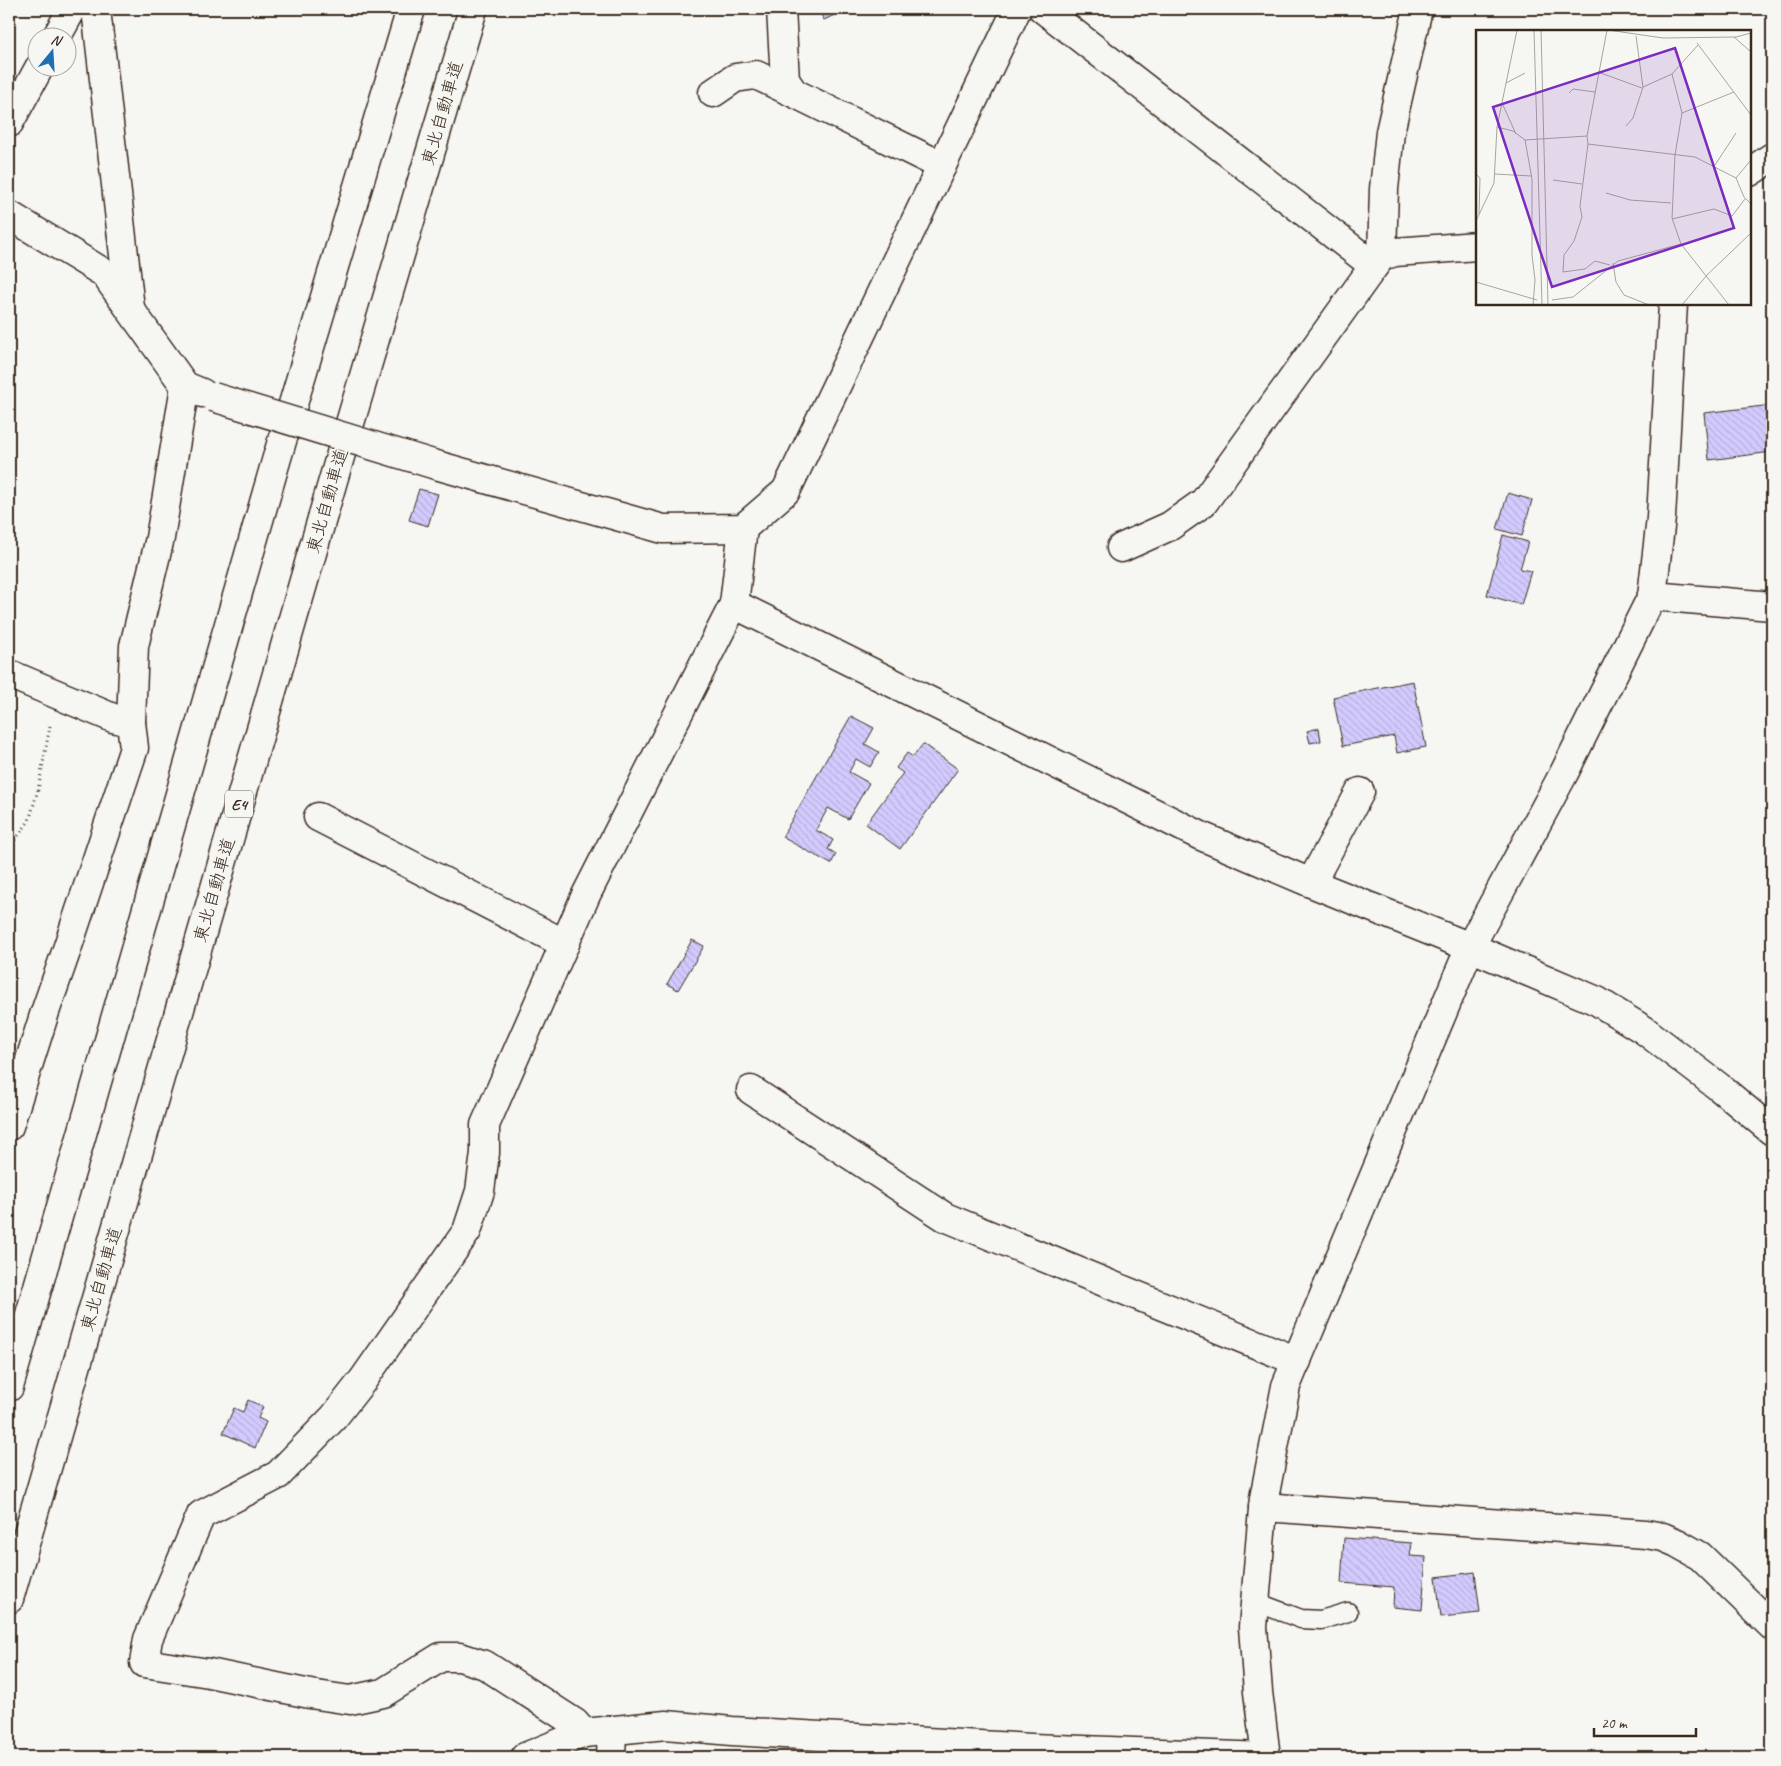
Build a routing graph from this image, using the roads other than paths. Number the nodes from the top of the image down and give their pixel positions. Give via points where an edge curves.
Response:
1 (72, 9) edge
2 (96, 9) edge
3 (411, 9) edge
4 (473, 9) edge
5 (781, 9) edge
6 (1017, 9) edge
7 (1043, 9) edge
8 (1418, 9) edge
9 (62, 28) edge
10 (34, 78) edge
11 (713, 93) dead end
12 (794, 93) junction
13 (9, 123) edge
14 (1772, 157) edge
15 (942, 166) junction
16 (1751, 171) edge
17 (9, 215) edge
18 (1476, 246) edge
19 (1378, 261) junction
20 (1673, 305) edge
21 (130, 308) junction
22 (185, 386) junction
23 (743, 528) junction
24 (1121, 548) dead end
25 (1652, 596) junction
26 (734, 604) junction
27 (1772, 606) edge
28 (9, 674) edge
29 (131, 722) junction
30 (1360, 792) dead end
31 (318, 817) dead end
32 (1311, 883) junction
33 (565, 944) junction
34 (1470, 946) junction
35 (750, 1090) dead end
36 (9, 1126) edge
37 (1772, 1131) edge
38 (1297, 1361) junction
39 (9, 1387) edge
40 (1263, 1507) junction
41 (9, 1599) edge
42 (1256, 1602) junction
43 (1348, 1612) dead end
44 (1772, 1626) edge
45 (612, 1731) junction
46 (584, 1733) junction
47 (525, 1757) edge
48 (611, 1757) edge
49 (1265, 1757) edge

1 - 9 main road
2 - 21 main road
3 - 39 main road via 276,461
4 - 41 main road, 東北自動車道 / E4
5 - 12 main road via 785,80
6 - 15 main road
7 - 19 main road
8 - 19 main road via 1390,132
10 - 13 main road
11 - 12 main road via 735,78 756,75
12 - 15 main road
14 - 16 main road
15 - 23 main road via 786,492
17 - 21 main road via 104,273
18 - 19 main road via 1395,252
19 - 24 main road via 1204,502 1170,526
20 - 25 main road via 1661,518
21 - 22 main road
22 - 23 main road, bridge via 436,465 663,529
22 - 29 main road via 160,538 134,646
23 - 26 main road
25 - 27 main road
25 - 34 main road via 1564,773
26 - 32 main road via 1201,836
26 - 33 main road via 586,896
28 - 29 main road via 113,718
29 - 36 main road via 134,748 128,768
30 - 32 main road
31 - 33 main road
32 - 34 main road
33 - 46 main road via 485,1125 480,1191 467,1231 334,1417 278,1474 201,1515 148,1639 144,1663 350,1700 384,1693 441,1657 460,1657 485,1665 575,1722
34 - 37 main road via 1597,1001 1644,1030
34 - 38 main road
35 - 38 main road via 945,1217
38 - 40 main road via 1286,1386
40 - 42 main road
40 - 44 main road via 1663,1537 1700,1556
42 - 43 lane via 1301,1619 1321,1620
42 - 49 main road via 1254,1626
45 - 46 main road
45 - 48 main road
45 - 49 main road via 666,1725 1021,1747
46 - 47 main road

